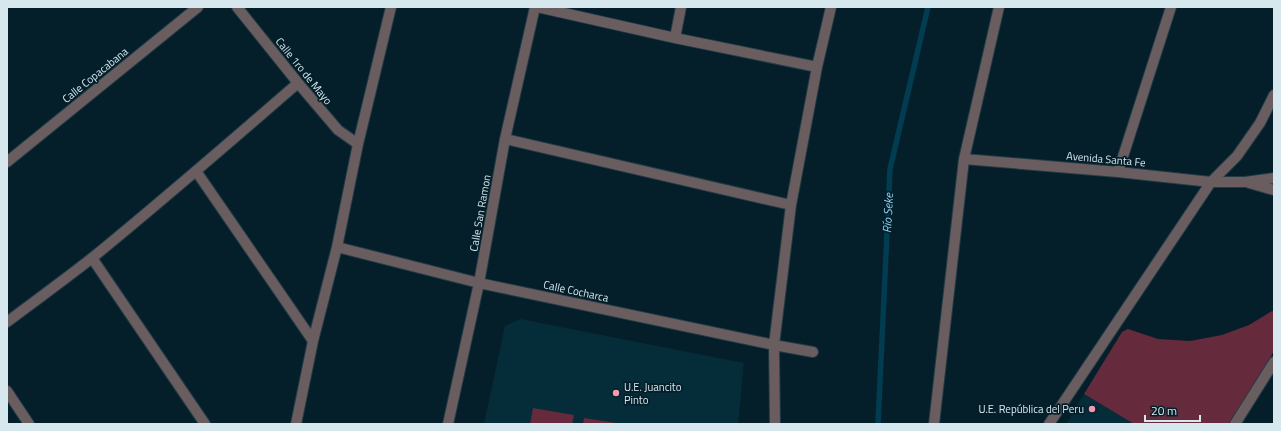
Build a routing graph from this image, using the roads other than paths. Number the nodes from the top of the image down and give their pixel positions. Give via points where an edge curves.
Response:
1 (198, 7) edge
2 (237, 7) edge
3 (391, 7) edge
4 (536, 7) edge
5 (681, 7) edge
6 (832, 7) edge
7 (999, 7) edge
8 (1171, 7) edge
9 (675, 38) junction
10 (817, 67) junction
11 (298, 83) junction
12 (1274, 95) edge
13 (505, 139) junction
14 (358, 144) junction
15 (964, 159) junction
16 (7, 162) edge
17 (196, 171) junction
18 (1118, 172) junction
19 (1274, 178) edge
20 (1211, 182) junction
21 (1245, 182) junction
22 (1274, 190) edge
23 (791, 204) junction
24 (337, 247) junction
25 (92, 258) junction
26 (480, 283) junction
27 (7, 322) edge
28 (313, 341) junction
29 (774, 345) junction
30 (813, 352) dead end
31 (1274, 362) edge
32 (7, 391) edge
33 (30, 424) edge
34 (205, 424) edge
35 (296, 424) edge
36 (448, 424) edge
37 (775, 424) edge
38 (934, 424) edge
39 (1049, 424) edge
40 (1235, 424) edge

1 - 16 street, Calle Copacabana
2 - 11 street, Calle 1ro de Mayo
3 - 14 street
4 - 9 street
4 - 13 street, Calle San Ramon
5 - 9 street
6 - 10 street
7 - 15 street
8 - 18 street
9 - 10 street
10 - 23 street
11 - 14 street, Calle 1ro de Mayo via 338,130
11 - 17 street
12 - 20 street via 1260,123 1237,156
13 - 23 street
13 - 26 street, Calle San Ramon
14 - 24 street
15 - 18 street, Avenida Santa Fe
15 - 38 street
17 - 25 street
17 - 28 street
18 - 20 street, Avenida Santa Fe
19 - 21 street, Avenida Santa Fe
20 - 21 street, Avenida Santa Fe
20 - 39 street
21 - 22 street, Avenida Santa Fe
23 - 29 street
24 - 26 street, Calle Cocharca
24 - 28 street
25 - 27 street
25 - 34 street
26 - 29 street, Calle Cocharca
26 - 36 street, Calle San Ramon
28 - 35 street
29 - 30 street, Calle Cocharca
29 - 37 street
31 - 40 street
32 - 33 street

